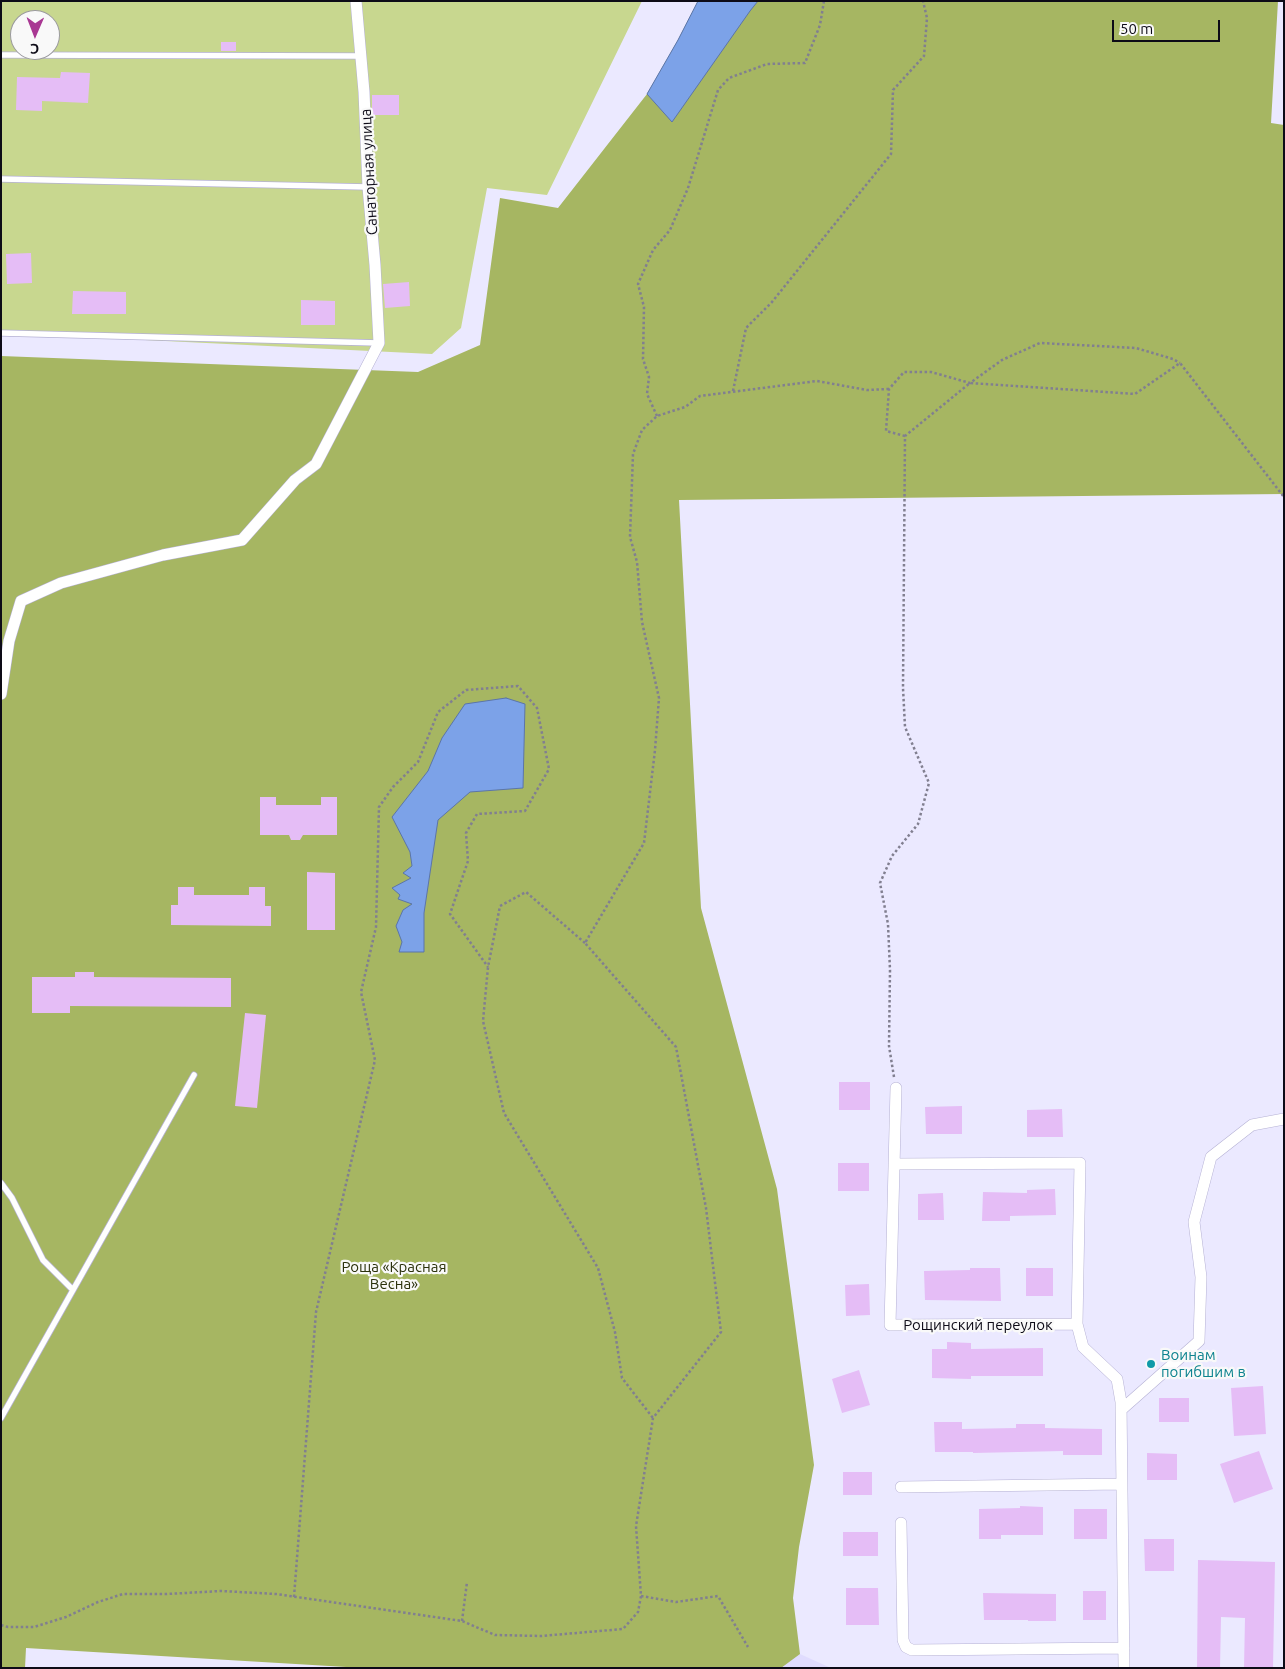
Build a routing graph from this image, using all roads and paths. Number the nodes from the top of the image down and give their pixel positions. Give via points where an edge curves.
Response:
1 (356, 1) edge
2 (824, 1) edge
3 (923, 1) edge
4 (1, 55) edge
5 (361, 56) junction
6 (1, 179) edge
7 (368, 187) junction
8 (1, 333) edge
9 (379, 343) junction
10 (1180, 363) junction
11 (970, 383) junction
12 (889, 389) junction
13 (734, 392) junction
14 (657, 416) junction
15 (905, 436) junction
16 (1284, 497) edge
17 (1, 694) edge
18 (585, 943) junction
19 (488, 967) junction
20 (194, 1075) dead end
21 (896, 1088) joint
22 (1284, 1119) edge
23 (895, 1164) junction
24 (1, 1182) edge
25 (74, 1290) junction
26 (1077, 1324) junction
27 (1121, 1410) junction
28 (1, 1418) edge
29 (653, 1418) junction
30 (1122, 1484) junction
31 (901, 1487) dead end
32 (901, 1523) dead end
33 (467, 1582) dead end
34 (641, 1596) junction
35 (294, 1597) junction
36 (462, 1621) junction
37 (1, 1625) edge
38 (748, 1647) dead end
39 (1124, 1648) junction
40 (1124, 1668) edge

1 - 5 street, Санаторная улица
2 - 14 path via 820,25 805,63 767,64 729,78 718,90 688,188 670,230 653,250 638,284 644,307 643,359 649,377 647,394
3 - 13 path via 927,18 924,56 893,90 891,154 772,302 746,328
4 - 5 lane
5 - 7 street, Санаторная улица
6 - 7 lane
7 - 9 street, Санаторная улица
8 - 9 lane
9 - 17 street via 316,464 295,480 242,540 163,554 61,583 21,601
10 - 11 path via 1135,394
10 - 11 path via 1136,348 1040,342 1002,360
10 - 16 path
11 - 12 path via 931,372 904,372
11 - 15 path
12 - 13 path via 867,390 817,381
12 - 15 path via 886,431
13 - 14 path via 700,396 686,407
14 - 18 path via 642,430 633,454 630,537 642,622 660,698 644,843
15 - 21 path via 905,727 929,783 918,824 892,856 880,883 888,924 889,1046
18 - 19 path via 526,892 500,906
18 - 29 path via 676,1047 706,1208 721,1332
19 - 29 path via 483,1021 504,1113 598,1268 622,1378
19 - 35 path via 450,914 468,861 466,832 477,814 525,811 549,769 537,708 518,686 466,690 438,712 418,762 393,786 379,807 376,927 361,992 375,1060 316,1312
20 - 25 lane
21 - 23 street, Рощинский переулок
22 - 27 street via 1252,1125 1211,1157 1194,1222 1201,1277 1199,1341
23 - 26 street via 1080,1162
23 - 26 street, Рощинский переулок via 890,1325
24 - 25 lane via 44,1260
25 - 28 lane
26 - 27 street via 1083,1347 1117,1379
27 - 30 street
29 - 34 path via 636,1526
30 - 31 street
30 - 39 street
32 - 39 street via 903,1640 906,1647 912,1650
33 - 36 path
34 - 36 path via 638,1612 623,1629 541,1636 495,1635
34 - 38 path via 676,1602 718,1596
35 - 36 path
35 - 37 path via 221,1591 123,1594 34,1627
39 - 40 street

